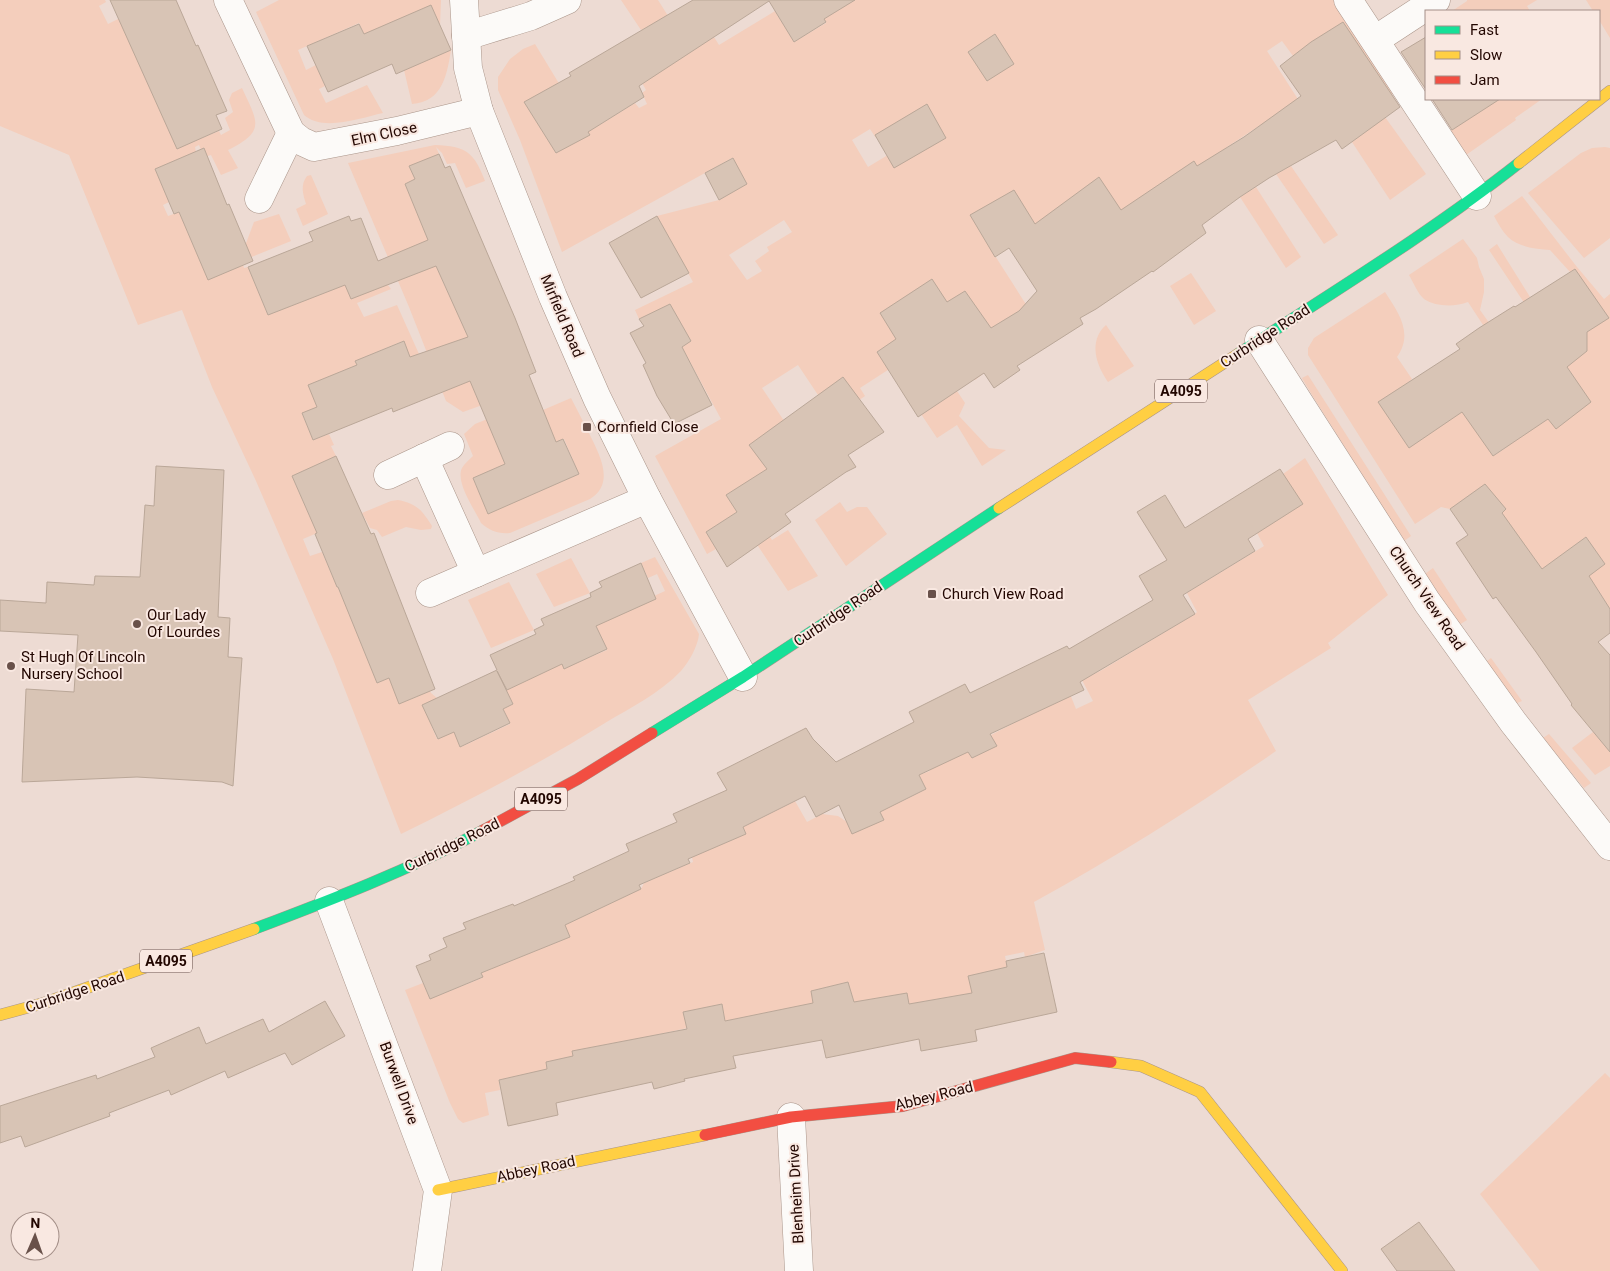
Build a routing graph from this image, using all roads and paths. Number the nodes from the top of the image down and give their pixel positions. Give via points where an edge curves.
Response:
1 (228, 0) edge
2 (464, 0) edge
3 (567, 0) edge
4 (1348, 0) edge
5 (1436, 0) edge
6 (466, 36) junction
7 (1375, 40) junction
8 (1610, 92) edge
9 (1600, 100) edge
10 (1600, 100) edge
11 (479, 111) junction
12 (291, 133) junction
13 (1477, 196) junction
14 (259, 199) dead end
15 (1259, 340) junction
16 (450, 446) dead end
17 (424, 458) junction
18 (388, 475) dead end
19 (647, 498) junction
20 (476, 573) junction
21 (430, 593) dead end
22 (743, 677) junction
23 (1610, 846) edge
24 (329, 901) junction
25 (0, 1015) edge
26 (791, 1117) junction
27 (438, 1190) junction
28 (427, 1271) edge
29 (799, 1271) edge
30 (1342, 1271) edge

1 - 12 street
2 - 6 street, Mirfield Road
3 - 6 street via 531,16
4 - 7 street
5 - 7 street
6 - 11 street, Mirfield Road via 468,68
7 - 13 street
8 - 9 main road, Curbridge Road / A4095
10 - 13 main road, Curbridge Road / A4095
11 - 12 street, Elm Close via 397,132 314,148
11 - 19 street, Mirfield Road via 553,297
12 - 14 street
13 - 15 main road, Curbridge Road / A4095
15 - 22 main road, Curbridge Road / A4095
15 - 23 street, Church View Road via 1427,602 1513,722
16 - 17 street
17 - 18 street
17 - 20 street
19 - 20 street
19 - 22 street, Mirfield Road
20 - 21 street
22 - 24 main road, Curbridge Road / A4095 via 578,780 444,851
24 - 25 main road, Curbridge Road / A4095 via 198,950
24 - 27 street, Burwell Drive
26 - 27 main road, Abbey Road
26 - 29 street, Blenheim Drive
26 - 30 main road, Abbey Road via 903,1106 1075,1058 1141,1066 1200,1092
27 - 28 street, Burwell Drive

